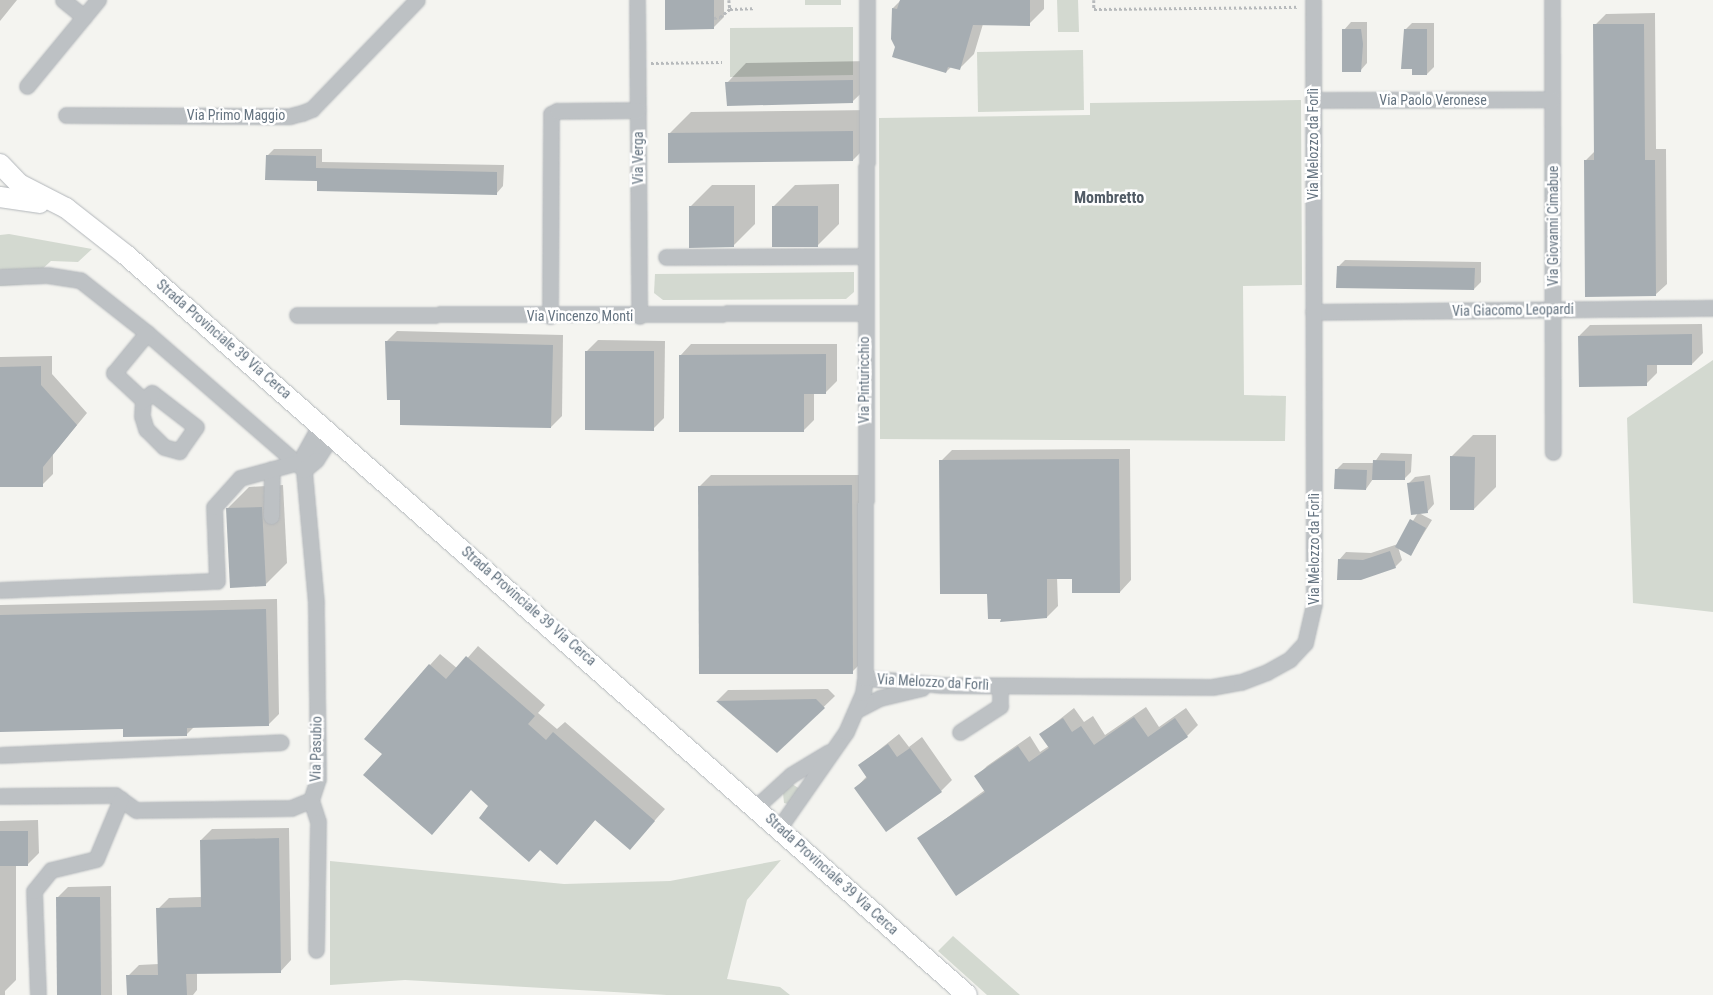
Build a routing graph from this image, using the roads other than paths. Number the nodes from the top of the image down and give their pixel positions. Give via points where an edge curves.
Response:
1 (63, 0) edge
2 (98, 0) edge
3 (418, 0) edge
4 (637, 0) edge
5 (867, 0) edge
6 (1552, 0) edge
7 (1313, 4) edge
8 (84, 17) junction
9 (27, 86) dead end
10 (1552, 99) junction
11 (1313, 100) junction
12 (638, 110) junction
13 (66, 115) dead end
14 (0, 164) edge
15 (0, 196) edge
16 (84, 224) junction
17 (864, 256) junction
18 (666, 257) dead end
19 (0, 277) edge
20 (1713, 308) edge
21 (1553, 310) junction
22 (1313, 312) junction
23 (864, 313) junction
24 (297, 315) dead end
25 (550, 316) junction
26 (639, 316) junction
27 (146, 333) junction
28 (143, 400) dead end
29 (328, 429) junction
30 (1553, 452) dead end
31 (300, 467) junction
32 (272, 469) junction
33 (271, 516) dead end
34 (0, 590) edge
35 (865, 678) junction
36 (943, 685) junction
37 (1000, 686) junction
38 (857, 710) junction
39 (960, 732) dead end
40 (281, 742) dead end
41 (830, 751) junction
42 (0, 755) edge
43 (0, 796) edge
44 (122, 799) junction
45 (310, 800) junction
46 (756, 807) junction
47 (779, 828) junction
48 (316, 950) dead end
49 (38, 995) edge
50 (967, 995) edge

1 - 8 street
2 - 8 street
3 - 13 street, Via Primo Maggio via 312,109 302,113 290,116
4 - 12 street, Via Verga
5 - 17 street, Via Pinturicchio
6 - 10 street, Via Giovanni Cimabue
7 - 11 street, Via Melozzo da Forlì
8 - 9 street
10 - 11 street, Via Paolo Veronese
10 - 21 street, Via Giovanni Cimabue
11 - 22 street, Via Melozzo da Forlì
12 - 25 street via 557,111 551,114
12 - 26 street, Via Verga
14 - 16 main road, Strada Provinciale 39 Via Cerca via 19,184 66,208
15 - 16 main road, Strada Provinciale 39 Via Cerca via 49,206
16 - 29 main road, Strada Provinciale 39 Via Cerca via 126,254
17 - 18 street
17 - 23 street, Via Pinturicchio
19 - 27 street via 47,275 80,280
20 - 21 street, Via Giacomo Leopardi
21 - 22 street, Via Giacomo Leopardi
21 - 30 street, Via Giovanni Cimabue
22 - 37 street, Via Melozzo da Forlì via 1314,604 1305,643 1290,660 1268,672 1212,687
23 - 26 street, Via Vincenzo Monti
23 - 35 street, Via Pinturicchio
24 - 25 street, Via Vincenzo Monti
25 - 26 street, Via Vincenzo Monti
27 - 28 street via 114,373
27 - 31 street
29 - 31 street via 327,443 316,460
29 - 46 main road, Strada Provinciale 39 Via Cerca
31 - 32 street
31 - 45 street, Via Pasubio via 316,603 318,779
32 - 33 street
32 - 34 street via 240,478 214,506 217,581
35 - 36 street, Via Melozzo da Forlì
35 - 38 street, Via Pinturicchio
36 - 37 street, Via Melozzo da Forlì
36 - 38 street via 880,698
37 - 39 street via 1000,706
38 - 41 street, Via Pinturicchio via 846,732
40 - 42 street
41 - 46 street via 791,775
41 - 47 street via 809,788
43 - 44 street, Via Pasubio via 115,795
44 - 45 street, Via Pasubio via 136,810 292,808
44 - 49 street via 96,859 51,870 34,891
45 - 48 street via 318,822
46 - 47 main road, Strada Provinciale 39 Via Cerca
47 - 50 main road, Strada Provinciale 39 Via Cerca

